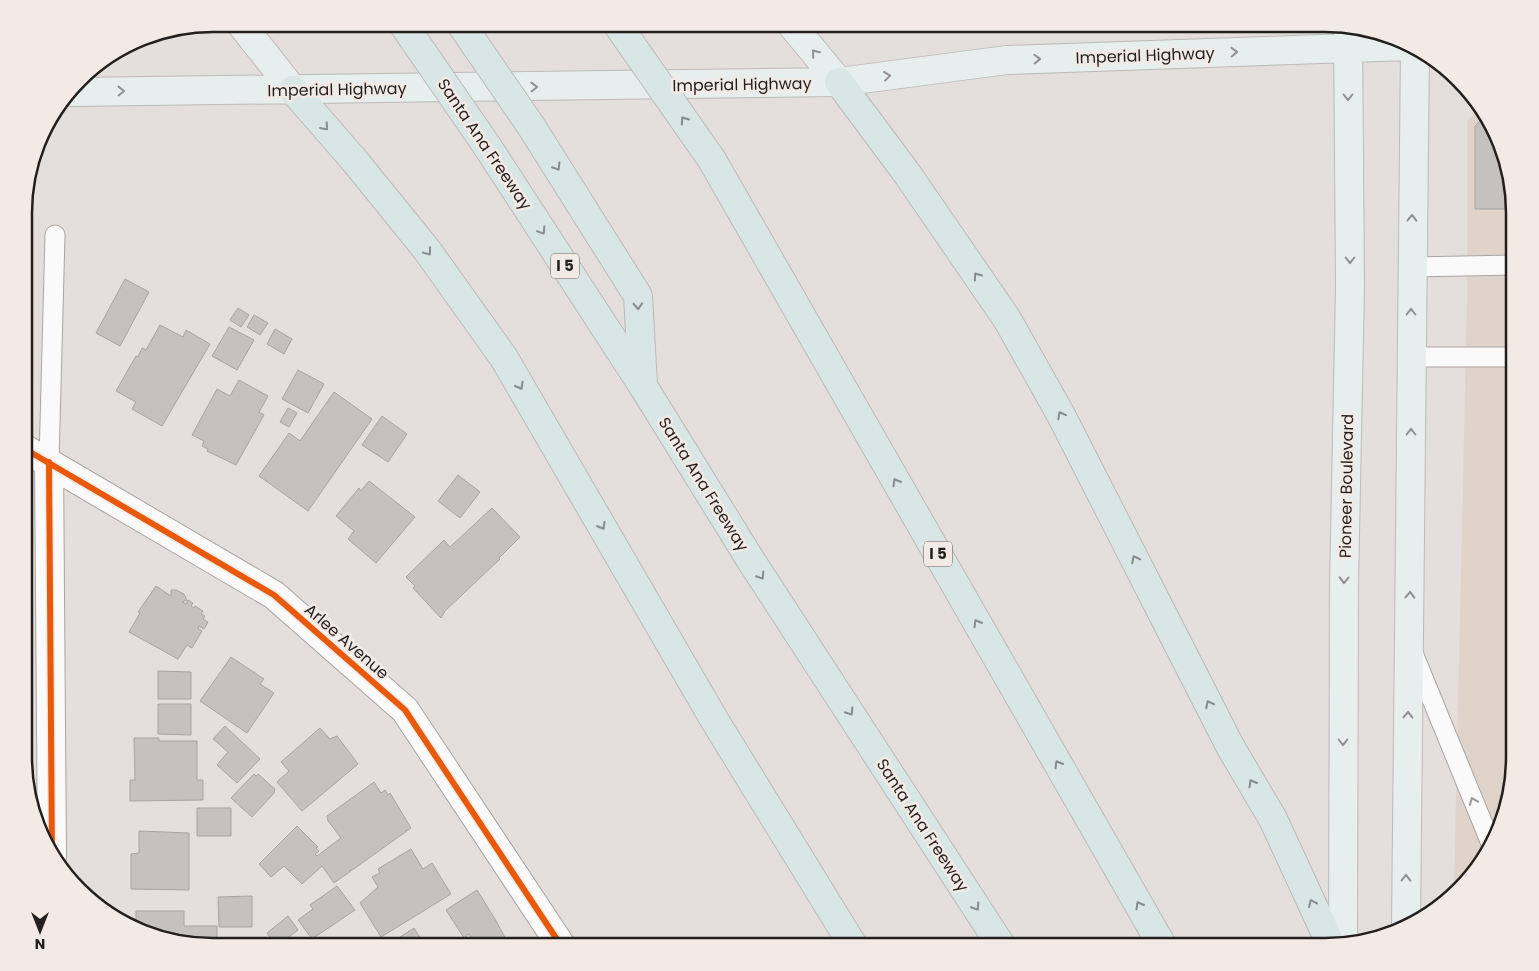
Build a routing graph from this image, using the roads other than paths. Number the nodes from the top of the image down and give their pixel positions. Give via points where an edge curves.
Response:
1 (247, 32) edge
2 (409, 32) edge
3 (466, 32) edge
4 (623, 32) edge
5 (798, 32) edge
6 (1348, 38) edge
7 (1387, 43) edge
8 (1415, 56) edge
9 (839, 82) junction
10 (293, 90) junction
11 (79, 92) edge
12 (56, 235) dead end
13 (1506, 265) edge
14 (1412, 267) junction
15 (1411, 358) junction
16 (1506, 358) edge
17 (643, 386) junction
18 (32, 453) edge
19 (49, 462) junction
20 (1409, 644) junction
21 (1488, 837) edge
22 (52, 839) edge
23 (1406, 919) edge
24 (1343, 937) edge
25 (556, 938) edge
26 (848, 938) edge
27 (996, 938) edge
28 (1158, 938) edge
29 (1328, 938) edge

1 - 10 main road
2 -> 17 highway, Santa Ana Freeway / I 5, bridge
3 -> 17 highway, bridge via 638,296
28 -> 4 highway, I 5, bridge via 712,160
9 -> 5 main road
6 - 7 main road, Imperial Highway
9 -> 6 main road, Imperial Highway via 1007,60
6 -> 24 main road, Pioneer Boulevard via 1350,286 1344,604
14 -> 8 main road
10 -> 9 main road, Imperial Highway
29 -> 9 highway via 1273,819 1231,748 1062,415 1007,319 908,174
11 -> 10 main road, Imperial Highway
10 -> 26 highway via 427,250 504,358 715,720
12 - 19 lane
13 - 14 lane
15 -> 14 main road
15 - 16 lane
20 -> 15 main road
17 -> 27 highway, Santa Ana Freeway / I 5 via 750,559
18 - 19 street, Arlee Avenue
19 - 22 street
19 - 25 street, Arlee Avenue via 274,595 405,710
21 -> 20 lane
23 -> 20 main road

